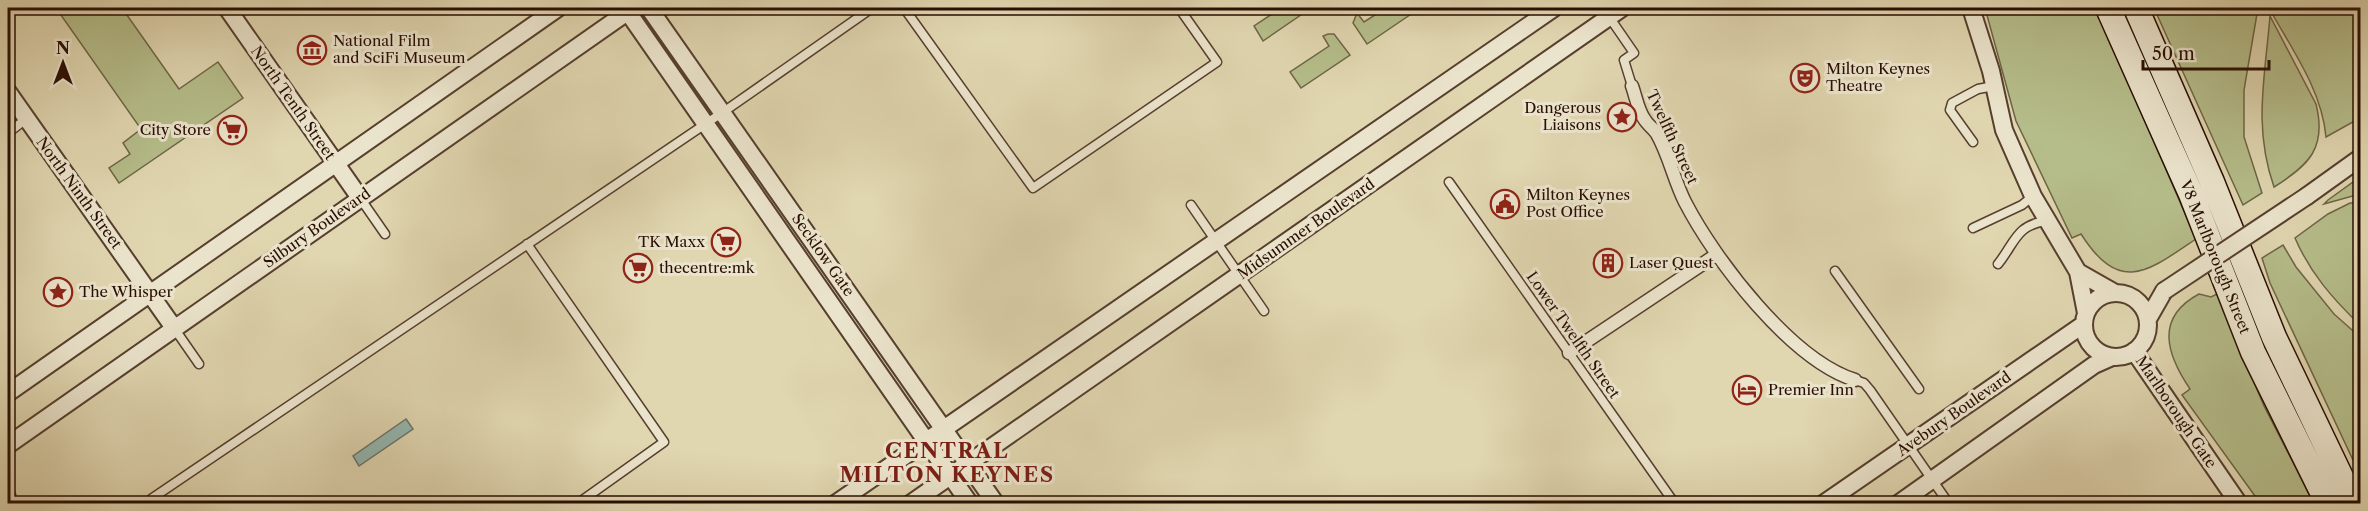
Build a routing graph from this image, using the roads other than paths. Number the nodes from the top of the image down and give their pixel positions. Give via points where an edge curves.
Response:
1 (226, 8) edge
2 (558, 8) edge
3 (649, 8) edge
4 (872, 8) edge
5 (904, 8) edge
6 (1179, 8) edge
7 (1554, 8) edge
8 (1971, 8) edge
9 (2108, 8) edge
10 (2136, 8) edge
11 (628, 9) edge
12 (1612, 10) edge
13 (1632, 86) joint
14 (1994, 86) junction
15 (8, 92) edge
16 (723, 112) junction
17 (26, 119) junction
18 (705, 124) junction
19 (8, 133) edge
20 (1973, 142) dead end
21 (2361, 158) edge
22 (335, 164) junction
23 (1449, 182) dead end
24 (2033, 196) junction
25 (360, 198) junction
26 (1191, 205) dead end
27 (2046, 221) junction
28 (1973, 228) dead end
29 (385, 234) dead end
30 (1216, 241) junction
31 (527, 244) junction
32 (1716, 255) junction
33 (1998, 264) dead end
34 (1835, 271) dead end
35 (2078, 272) junction
36 (1239, 275) junction
37 (2164, 291) junction
38 (150, 293) junction
39 (2115, 293) junction
40 (2134, 298) junction
41 (1264, 311) dead end
42 (2085, 318) junction
43 (2148, 319) junction
44 (174, 328) junction
45 (2134, 351) junction
46 (1569, 353) junction
47 (2112, 357) junction
48 (199, 364) dead end
49 (1855, 380) joint
50 (1919, 389) dead end
51 (8, 393) edge
52 (944, 428) junction
53 (927, 441) junction
54 (8, 445) edge
55 (1909, 445) junction
56 (968, 463) junction
57 (950, 476) junction
58 (1932, 479) junction
59 (154, 504) edge
60 (577, 504) edge
61 (835, 504) edge
62 (910, 504) edge
63 (970, 504) edge
64 (996, 504) edge
65 (1675, 504) edge
66 (1823, 504) edge
67 (1898, 504) edge
68 (1949, 504) edge
69 (2239, 504) edge
70 (2328, 504) edge
71 (2354, 504) edge

1 - 22 street, North Tenth Street
2 - 22 street
3 - 16 street, Secklow Gate
4 - 16 lane
5 - 6 lane via 1033,188 1217,62
7 - 30 street
8 - 14 street
9 - 70 main road, V8 Marlborough Street via 2191,194 2253,352
10 - 71 main road, V8 Marlborough Street via 2274,336
11 - 18 street, Secklow Gate
11 - 25 street, Silbury Boulevard
12 - 13 lane, Twelfth Street via 1634,53 1624,60
12 - 36 street, Midsummer Boulevard
13 - 32 street, Twelfth Street via 1683,199
14 - 20 lane via 1978,89 1952,103 1950,110
14 - 24 street via 2004,130
15 - 17 street, North Ninth Street
16 - 18 lane
16 - 52 street, Secklow Gate
17 - 19 lane
17 - 38 street, North Ninth Street
18 - 31 lane
18 - 53 street, Secklow Gate
21 - 37 street, bridge
22 - 25 street, North Tenth Street
22 - 38 street
23 - 46 lane, Lower Twelfth Street
24 - 27 street
24 - 28 lane
25 - 29 lane
25 - 44 street, Silbury Boulevard
26 - 30 lane
27 - 33 lane via 2032,223 2016,236
27 - 35 street
30 - 36 lane
30 - 52 street
31 - 59 lane via 151,499
31 - 60 lane via 664,442
32 - 46 street
32 - 49 street, Twelfth Street via 1791,338 1837,374
34 - 50 lane
35 - 39 street
35 - 42 street
36 - 41 lane
36 - 56 street, Midsummer Boulevard
37 - 40 street
37 - 43 street
38 - 44 street, North Ninth Street
38 - 51 street
39 - 40 street
39 - 42 street via 2095,301
40 - 43 street
42 - 47 street via 2090,344
42 - 55 street, Avebury Boulevard via 2064,337
43 - 45 street via 2145,338
44 - 48 lane
44 - 54 street, Silbury Boulevard
45 - 47 street
45 - 69 street, Marlborough Gate
46 - 65 lane, Lower Twelfth Street
47 - 58 street via 2094,365
49 - 55 lane, Twelfth Street via 1870,390
52 - 53 street
52 - 56 street, Secklow Gate
53 - 57 street, Secklow Gate
53 - 61 street
55 - 58 lane, Twelfth Street
55 - 66 street, Avebury Boulevard
56 - 57 street, Midsummer Boulevard
56 - 64 street, Secklow Gate
57 - 62 street
57 - 63 street
58 - 67 street
58 - 68 lane, Twelfth Street

